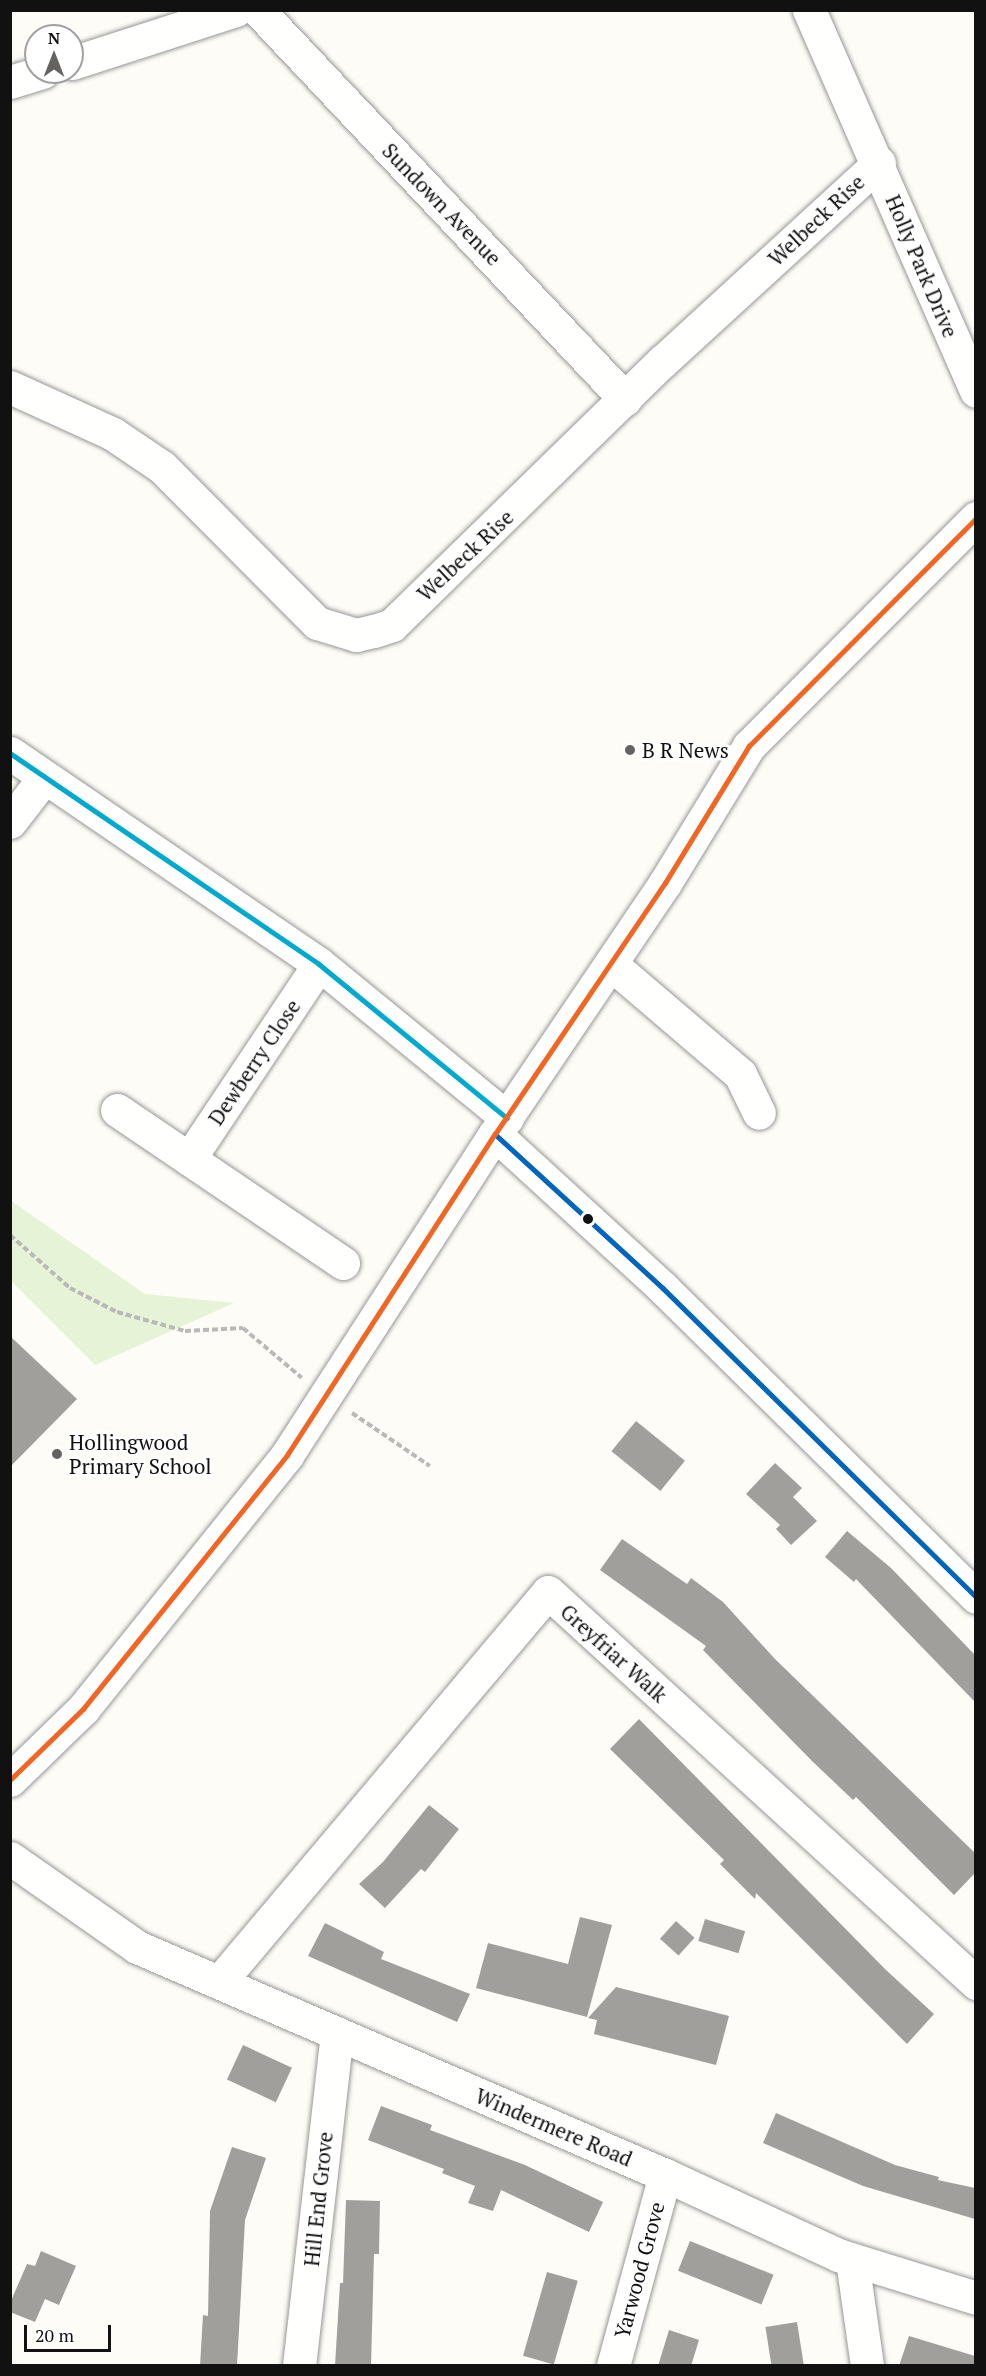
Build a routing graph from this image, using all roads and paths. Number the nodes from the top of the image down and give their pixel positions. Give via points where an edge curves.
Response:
1 (236, 10) edge
2 (258, 10) edge
3 (809, 10) edge
4 (84, 59) edge
5 (879, 163) junction
6 (969, 354) edge
7 (10, 387) edge
8 (975, 391) edge
9 (625, 399) junction
10 (975, 518) edge
11 (10, 753) edge
12 (44, 778) junction
13 (10, 822) edge
14 (319, 964) junction
15 (611, 964) junction
16 (117, 1110) dead end
17 (759, 1113) dead end
18 (501, 1126) junction
19 (189, 1159) junction
20 (10, 1235) edge
21 (343, 1263) dead end
22 (326, 1395) junction
23 (430, 1466) dead end
24 (975, 1597) edge
25 (10, 1780) edge
26 (10, 1858) edge
27 (221, 1980) junction
28 (975, 1983) edge
29 (337, 2033) junction
30 (665, 2175) junction
31 (852, 2260) junction
32 (975, 2298) edge
33 (299, 2366) edge
34 (614, 2366) edge
35 (867, 2366) edge

1 - 4 street
2 - 9 street, Sundown Avenue
3 - 5 street, Holly Park Drive
5 - 6 street, Holly Park Drive
5 - 9 street, Welbeck Rise
6 - 8 street, Holly Park Drive
7 - 9 street, Welbeck Rise via 112,434 162,467 317,623 356,635 392,625
10 - 15 street via 749,746
11 - 12 street
12 - 13 street
12 - 14 street
14 - 18 street
14 - 19 street, Dewberry Close
15 - 17 street via 740,1074
15 - 18 street
16 - 19 street
18 - 22 street
18 - 24 street
19 - 21 street
20 - 22 path via 70,1288 117,1312 185,1331 243,1328
22 - 23 path
22 - 25 street via 287,1455 83,1709
26 - 27 street, Windermere Road via 137,1947
27 - 28 street, Greyfriar Walk via 548,1592
27 - 29 street, Windermere Road
29 - 30 street, Windermere Road
29 - 33 street, Hill End Grove
30 - 31 street, Windermere Road
30 - 34 street, Yarwood Grove
31 - 32 street, Windermere Road
31 - 35 street

